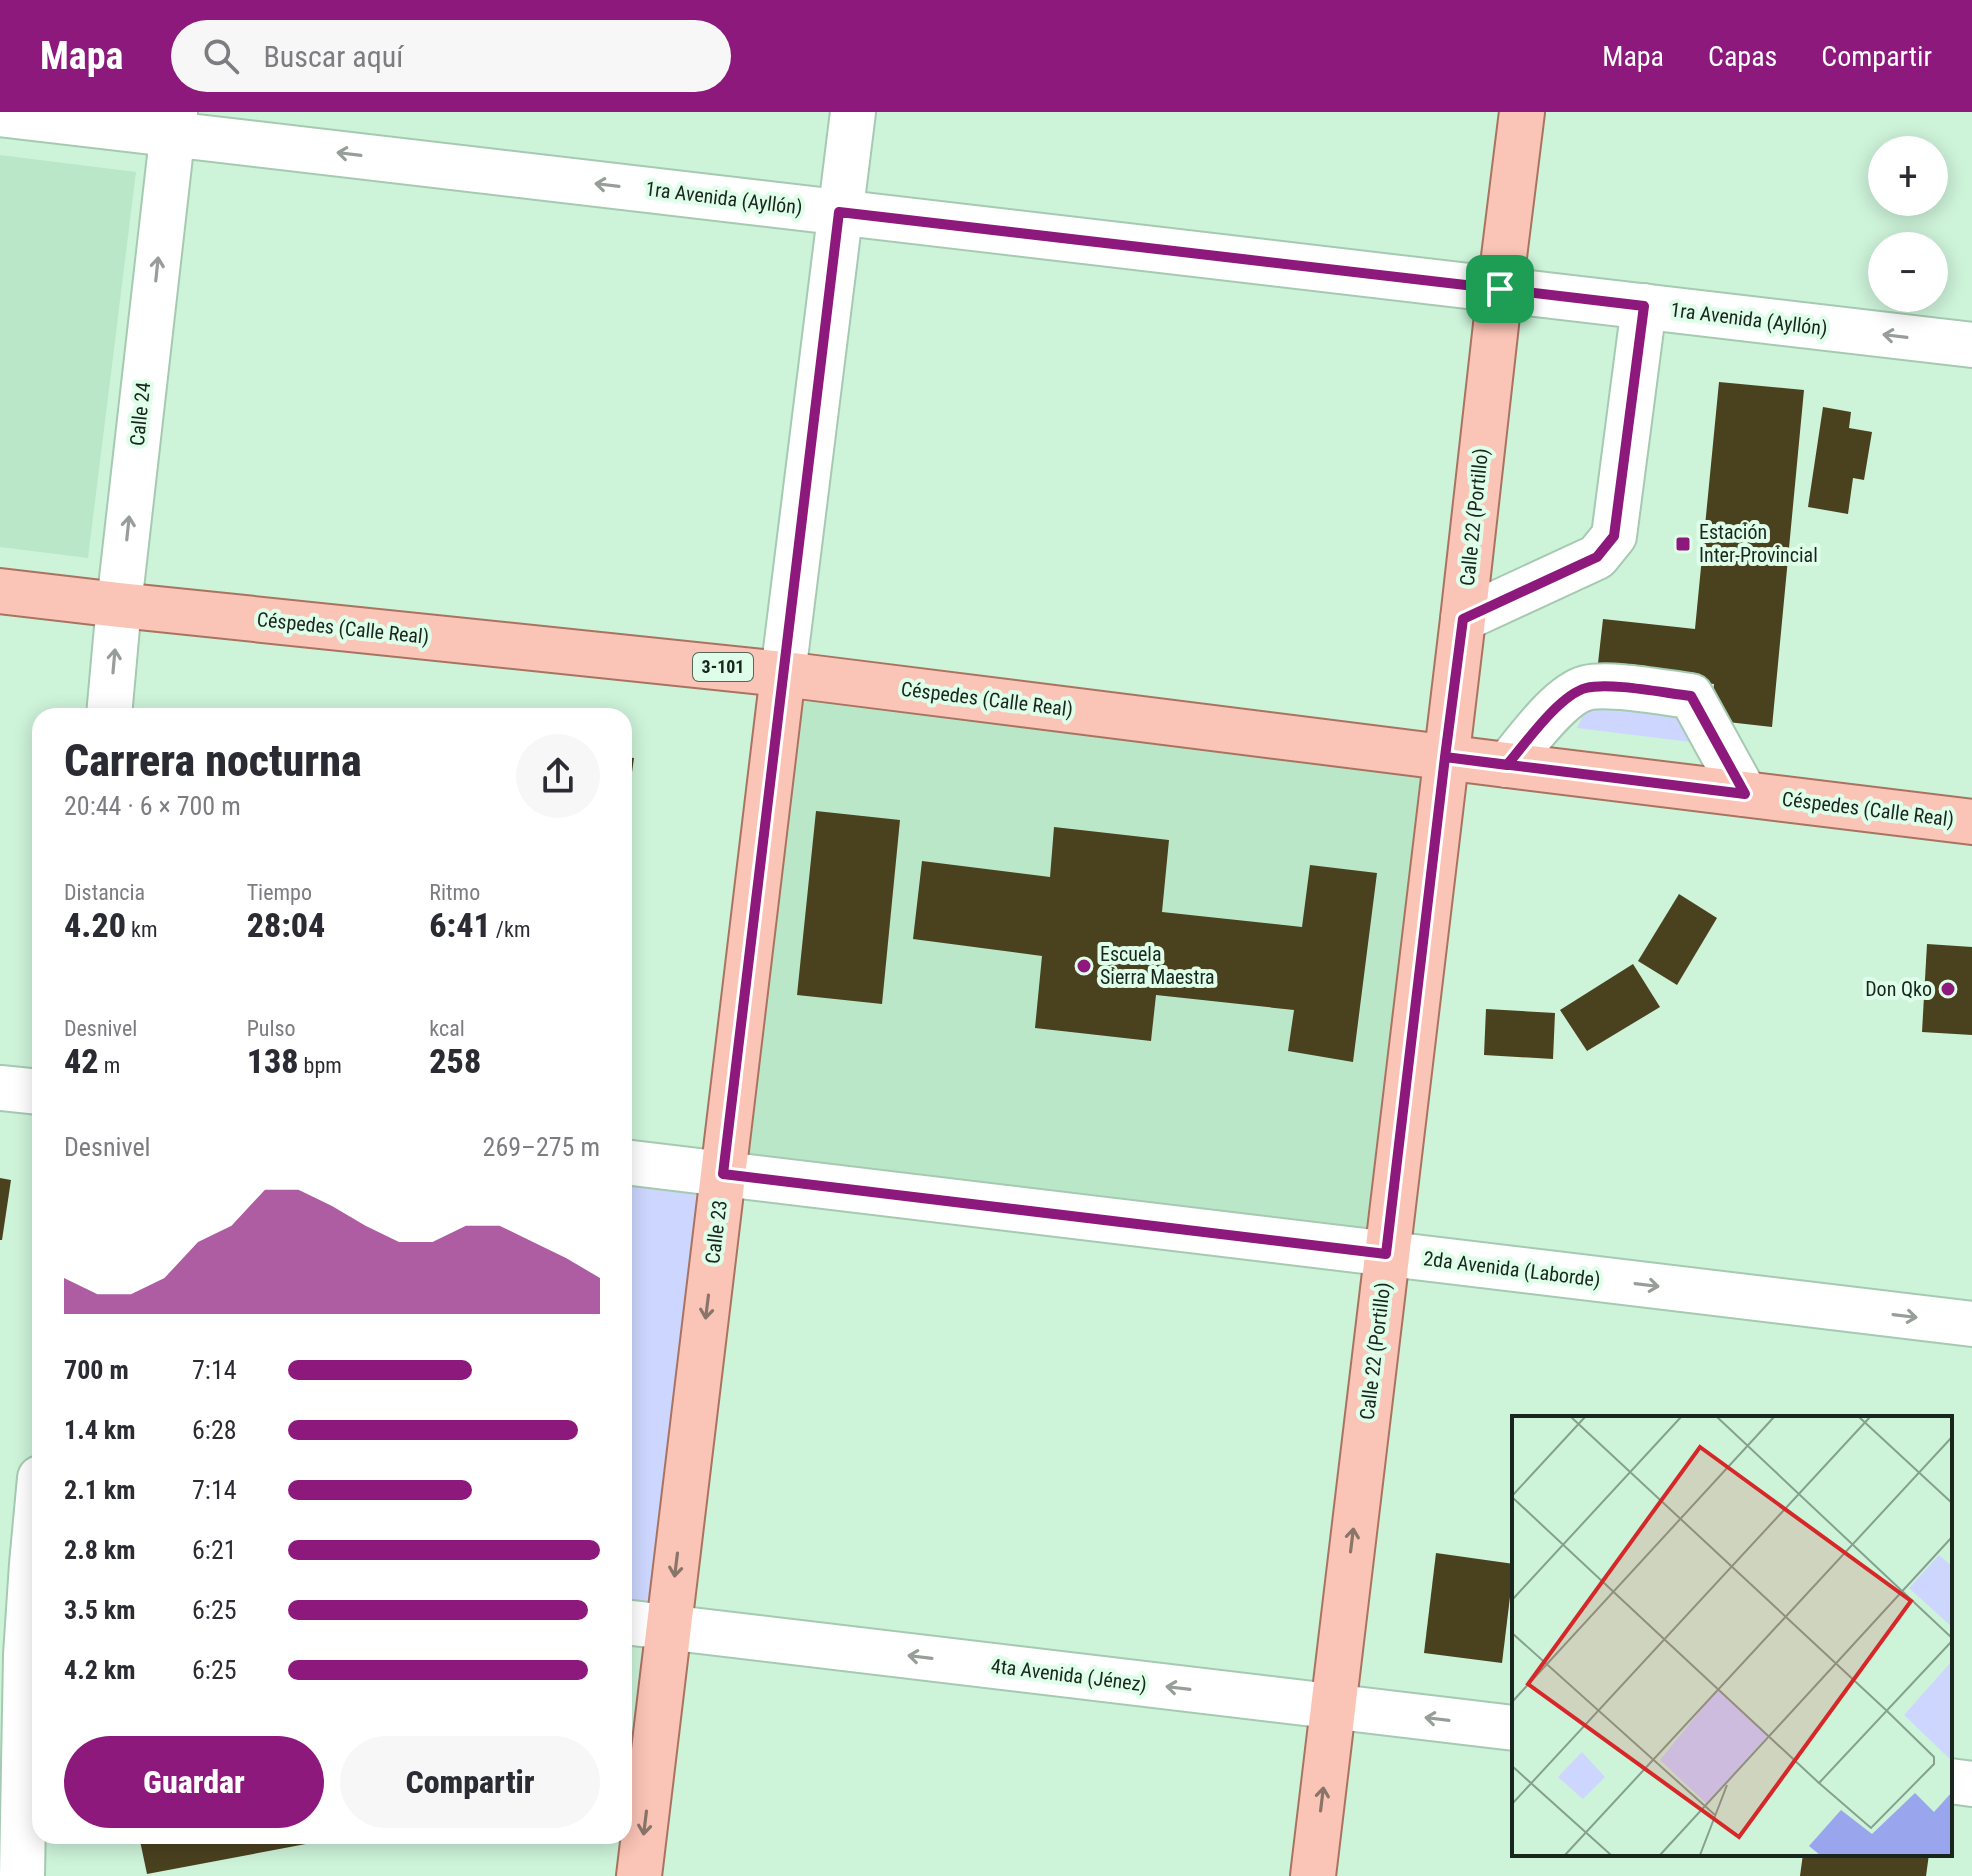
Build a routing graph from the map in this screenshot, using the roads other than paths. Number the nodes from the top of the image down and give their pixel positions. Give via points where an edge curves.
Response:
1 (853, 112) edge
2 (1522, 112) edge
3 (0, 114) edge
4 (174, 123) edge
5 (839, 212) junction
6 (1500, 289) junction
7 (1644, 306) junction
8 (1972, 345) edge
9 (0, 591) edge
10 (119, 605) junction
11 (1463, 619) junction
12 (783, 674) junction
13 (110, 708) edge
14 (1445, 757) junction
15 (1507, 765) junction
16 (1745, 794) junction
17 (1972, 822) edge
18 (0, 1088) edge
19 (32, 1091) edge
20 (632, 1163) edge
21 (723, 1174) junction
22 (1386, 1254) junction
23 (1972, 1324) edge
24 (32, 1520) edge
25 (24, 1563) edge
26 (632, 1623) edge
27 (669, 1626) junction
28 (22, 1656) edge
29 (1333, 1706) junction
30 (1512, 1728) edge
31 (1952, 1781) edge
32 (1972, 1784) edge
33 (22, 1876) edge
34 (639, 1876) edge
35 (1313, 1876) edge

1 - 5 street, Calle 23
2 - 6 main road, Calle 22 (Portillo)
3 - 4 street, 1ra Avenida (Ayllón)
5 -> 4 street, 1ra Avenida (Ayllón)
10 -> 4 street, Calle 24
5 - 6 street, 1ra Avenida (Ayllón)
5 - 12 street, Calle 23
6 - 7 street, 1ra Avenida (Ayllón)
6 - 11 main road, Calle 22 (Portillo)
8 -> 7 street, 1ra Avenida (Ayllón)
7 - 11 street via 1614,536 1597,557
9 - 10 main road, Céspedes (Calle Real) / 3-101
10 - 12 main road, Céspedes (Calle Real) / 3-101
13 -> 10 street, Calle 24
11 - 14 main road, Calle 22 (Portillo)
12 - 14 main road, Céspedes (Calle Real) / 3-101
12 - 21 main road, Calle 23
14 - 15 main road, Céspedes (Calle Real) / 3-101
14 - 22 main road, Calle 22 (Portillo)
15 - 16 main road, Céspedes (Calle Real) / 3-101
15 - 16 street via 1559,704 1584,688 1691,696
16 - 17 main road, Céspedes (Calle Real) / 3-101
18 - 19 street
20 - 21 street, 2da Avenida (Laborde)
21 - 22 street, 2da Avenida (Laborde)
21 -> 27 main road, Calle 23
22 -> 23 street, 2da Avenida (Laborde)
29 -> 22 main road, Calle 22 (Portillo)
24 - 25 street
25 - 28 street
26 - 27 street, 4ta Avenida (Jénez)
29 -> 27 street, 4ta Avenida (Jénez)
27 -> 34 main road, Calle 23
28 - 33 street
30 -> 29 street, 4ta Avenida (Jénez)
35 -> 29 main road, Calle 22 (Portillo)
31 - 32 street

